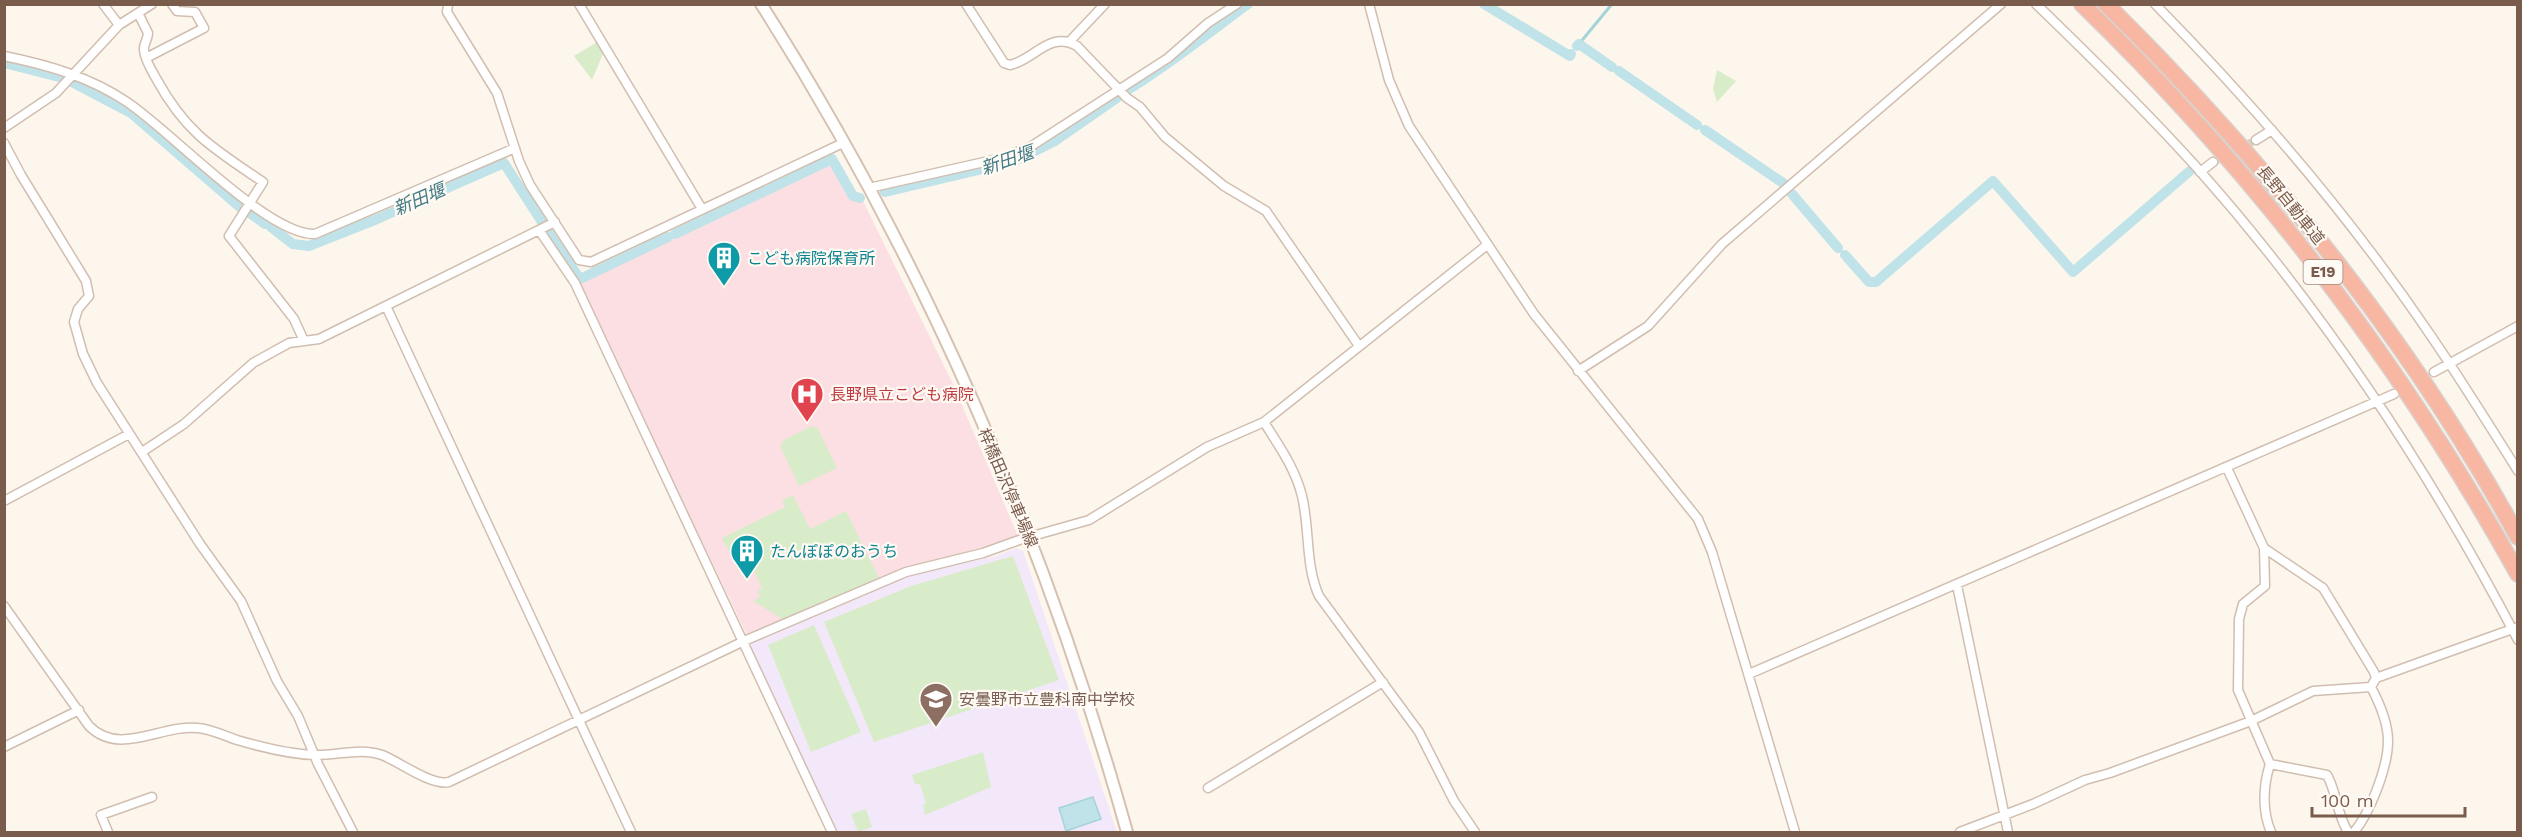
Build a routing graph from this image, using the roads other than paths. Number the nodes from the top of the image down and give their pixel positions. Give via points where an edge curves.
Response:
1 (103, 4) edge
2 (152, 4) edge
3 (172, 4) edge
4 (448, 4) edge
5 (579, 4) edge
6 (760, 4) edge
7 (966, 4) edge
8 (1105, 4) edge
9 (1237, 4) edge
10 (1369, 4) edge
11 (2001, 4) edge
12 (2036, 4) edge
13 (2082, 4) edge
14 (2106, 4) edge
15 (2155, 4) edge
16 (138, 13) junction
17 (119, 25) junction
18 (1069, 42) junction
19 (4, 56) edge
20 (146, 58) junction
21 (73, 74) junction
22 (1117, 88) junction
23 (4, 128) edge
24 (2272, 130) junction
25 (2256, 140) tunnel mouth
26 (843, 142) junction
27 (4, 143) edge
28 (515, 148) junction
29 (2213, 162) tunnel mouth
30 (2200, 172) junction
31 (869, 188) junction
32 (251, 204) junction
33 (702, 209) junction
34 (555, 222) junction
35 (539, 230) junction
36 (1486, 244) junction
37 (386, 306) junction
38 (2517, 326) edge
39 (304, 341) junction
40 (1359, 346) junction
41 (2450, 363) junction
42 (1578, 370) junction
43 (2434, 372) dead end
44 (2394, 394) dead end
45 (2378, 402) junction
46 (1264, 422) junction
47 (129, 434) junction
48 (142, 452) junction
49 (2227, 468) junction
50 (2517, 471) edge
51 (4, 501) edge
52 (1029, 537) junction
53 (2517, 537) edge
54 (2265, 548) junction
55 (2517, 574) edge
56 (1957, 585) junction
57 (4, 606) edge
58 (2515, 628) edge
59 (2517, 640) edge
60 (744, 641) junction
61 (1749, 674) junction
62 (2376, 678) junction
63 (1383, 681) junction
64 (2371, 687) junction
65 (78, 710) junction
66 (578, 720) junction
67 (2251, 721) junction
68 (4, 747) edge
69 (315, 755) junction
70 (2270, 764) junction
71 (1208, 788) dead end
72 (152, 797) dead end
73 (2003, 814) junction
74 (108, 832) edge
75 (353, 832) edge
76 (631, 832) edge
77 (832, 832) edge
78 (1127, 832) edge
79 (1475, 832) edge
80 (1795, 832) edge
81 (1960, 832) edge
82 (2008, 832) edge
83 (2271, 832) edge
84 (2348, 832) edge
85 (2354, 832) edge

1 - 17 street
2 - 16 street
3 - 20 street via 177,11 195,12 204,28
4 - 28 street via 447,12 497,93
5 - 33 street
6 - 26 main road, 梓橋田沢停車場線
7 - 18 street via 1004,63 1010,65 1047,44
8 - 18 street
9 - 22 street via 1168,58
10 - 36 street via 1389,80 1405,118
11 - 42 street via 1722,244 1648,327
12 - 30 street
13 - 55 highway, 長野自動車道 / E19 via 2223,151 2319,268 2441,442
14 - 53 highway, 長野自動車道 / E19 via 2194,94 2312,231 2396,343 2457,434
15 - 24 street
16 - 17 street
16 - 20 street via 148,33 143,48
17 - 21 street
18 - 22 street via 1092,59
19 - 21 street
20 - 32 street via 191,130 263,182
21 - 23 street via 56,93
21 - 32 street via 143,113
22 - 31 street via 1017,153
22 - 40 street via 1140,107 1165,137 1224,186 1266,211
24 - 25 street
24 - 41 street via 2352,226
26 - 31 main road, 梓橋田沢停車場線
26 - 33 street
27 - 47 street via 86,281 88,296 74,322 77,335 97,383
28 - 32 street via 315,234 291,229
28 - 34 street via 530,185
29 - 30 street
30 - 45 street via 2275,261
31 - 52 main road, 梓橋田沢停車場線 via 956,363
32 - 39 street via 229,236 294,319
33 - 34 street via 591,262 579,260
34 - 35 street
35 - 37 street
35 - 60 street via 575,284
36 - 40 street
36 - 42 street
37 - 39 street via 319,339
37 - 66 street
38 - 41 street
39 - 48 street via 290,343 253,363 184,424
40 - 46 street
41 - 43 street
41 - 50 street
42 - 61 street via 1698,519
44 - 45 street
45 - 49 street
45 - 58 street
46 - 52 street via 1207,447 1089,520
46 - 63 street via 1292,466 1302,495 1312,580 1319,596
47 - 48 street
47 - 51 street
48 - 69 street via 241,601
49 - 54 street
49 - 56 street
52 - 60 street via 906,572
52 - 78 main road, 梓橋田沢停車場線 via 1079,674
54 - 62 street via 2323,588
54 - 67 street via 2265,586 2243,604 2239,619 2238,690
56 - 61 street
56 - 73 street
57 - 65 street
58 - 59 street
58 - 62 street
60 - 66 street
60 - 77 street
61 - 80 street
62 - 64 street
63 - 71 street
63 - 79 street via 1419,732 1454,801
64 - 67 street via 2313,691
64 - 85 street via 2383,713 2388,741 2371,804
65 - 68 street
65 - 69 street via 96,733 120,740 199,728
66 - 69 street via 444,783 369,752
66 - 76 street
67 - 70 street
67 - 73 street via 2085,780
69 - 75 street
70 - 83 street via 2265,790
70 - 84 street via 2327,775
72 - 74 street via 101,814
73 - 81 street
73 - 82 street

